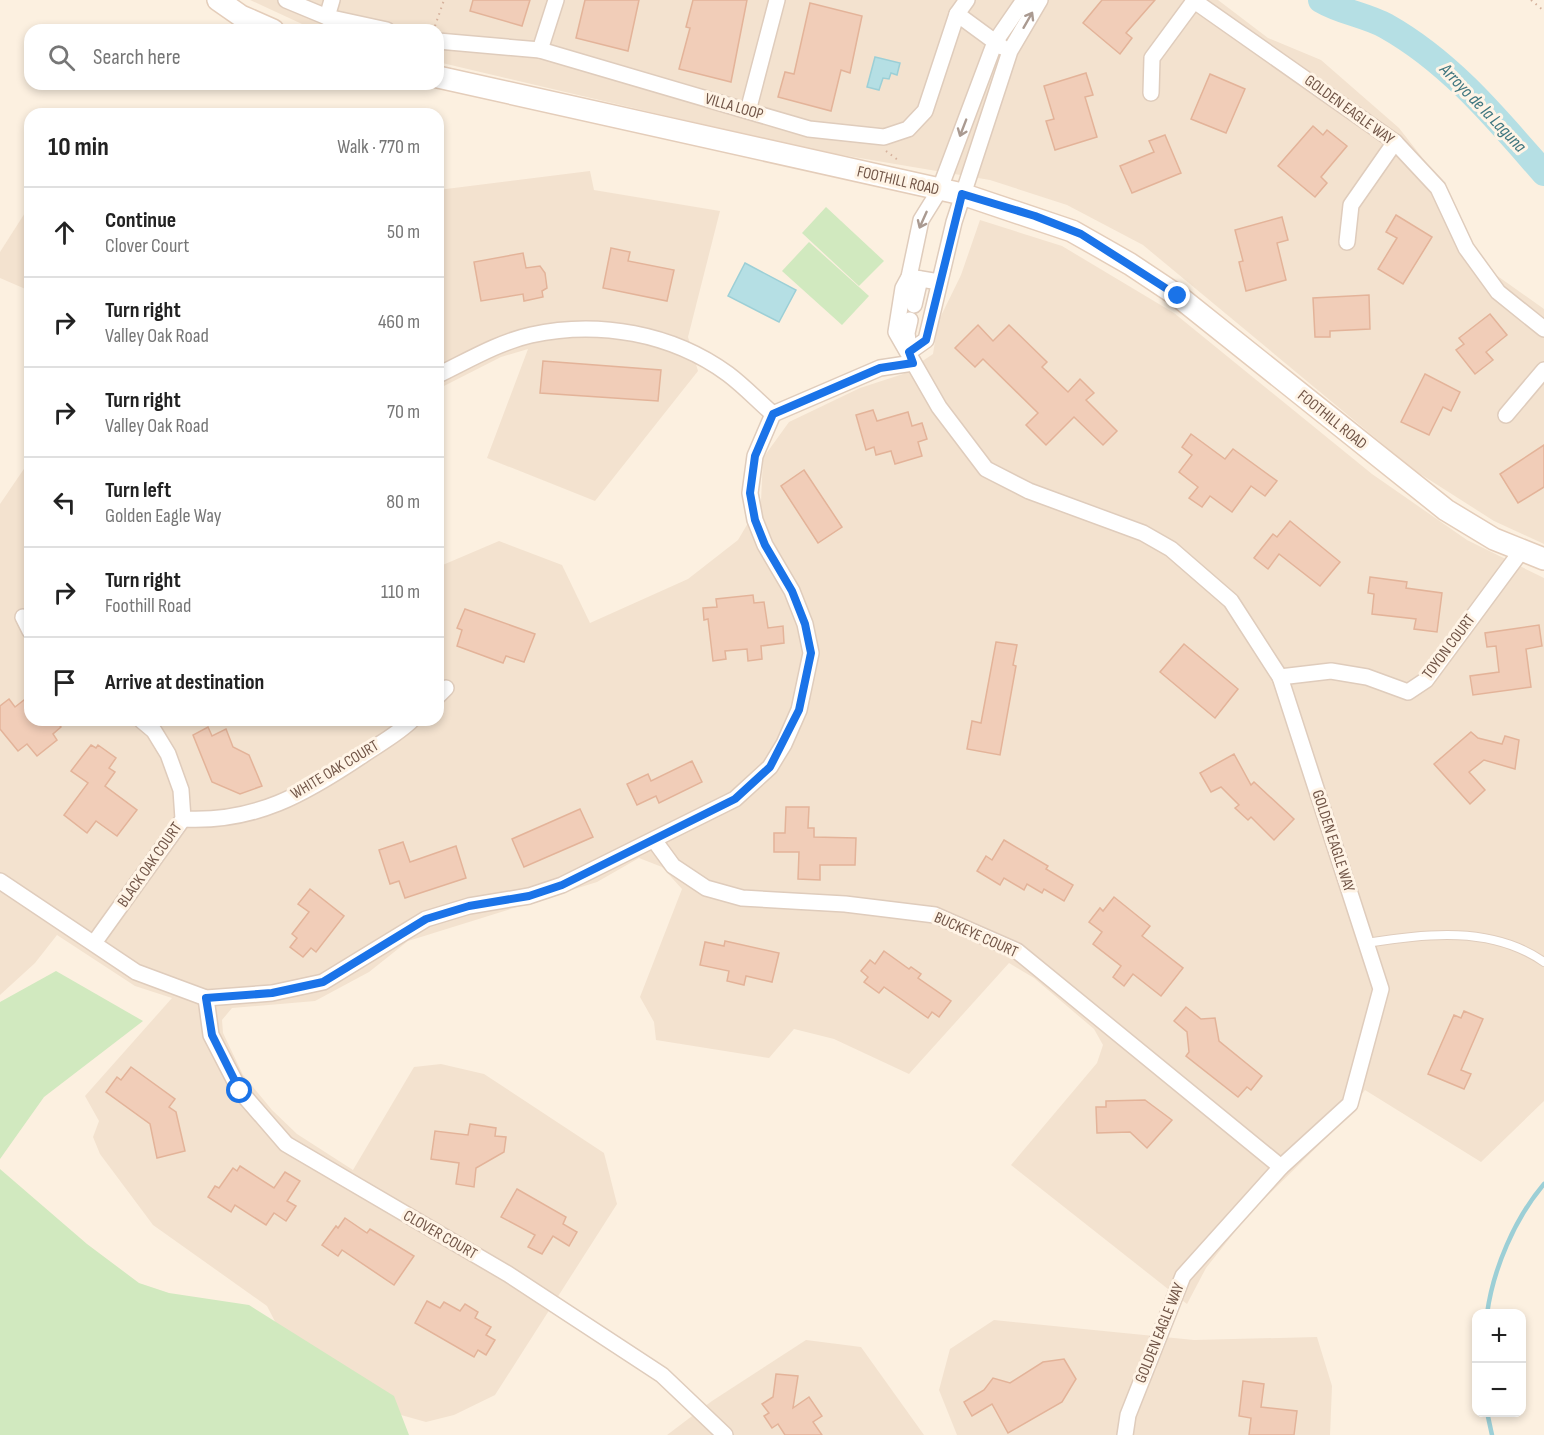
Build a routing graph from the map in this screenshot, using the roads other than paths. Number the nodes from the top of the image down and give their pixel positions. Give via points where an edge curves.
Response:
1 (218, 0) edge
2 (286, 0) edge
3 (332, 0) edge
4 (556, 0) edge
5 (777, 0) edge
6 (968, 0) edge
7 (1024, 0) edge
8 (1040, 0) edge
9 (1193, 0) edge
10 (957, 14) junction
11 (327, 17) junction
12 (259, 24) edge
13 (359, 24) edge
14 (444, 42) edge
15 (996, 42) junction
16 (540, 50) junction
17 (1010, 51) junction
18 (444, 78) edge
19 (1151, 93) dead end
20 (748, 111) junction
21 (1395, 142) junction
22 (939, 191) junction
23 (962, 194) junction
24 (1347, 242) dead end
25 (914, 278) junction
26 (939, 282) junction
27 (1544, 329) edge
28 (911, 358) junction
29 (1544, 370) edge
30 (444, 372) edge
31 (773, 414) junction
32 (1506, 415) dead end
33 (1522, 550) junction
34 (1544, 558) edge
35 (1280, 677) junction
36 (148, 726) edge
37 (403, 726) edge
38 (183, 819) junction
39 (654, 840) junction
40 (0, 881) edge
41 (94, 943) junction
42 (1366, 943) junction
43 (1544, 962) edge
44 (206, 998) junction
45 (1281, 1167) junction
46 (725, 1435) edge
47 (1125, 1435) edge

1 - 12 main road
2 - 11 street
3 - 11 street
4 - 16 street
5 - 20 street
6 - 10 street, VILLA LOOP
7 - 15 street, GOLDEN EAGLE WAY
17 -> 8 street
9 - 19 street via 1152,58
9 - 21 street, GOLDEN EAGLE WAY
10 - 15 street
10 - 20 street, VILLA LOOP via 925,111 908,129 880,136 810,129
11 - 13 street
14 - 16 street, VILLA LOOP
15 - 17 street
15 -> 22 street, GOLDEN EAGLE WAY
16 - 20 street, VILLA LOOP
17 - 23 street
18 - 22 main road, FOOTHILL ROAD
21 - 24 street via 1351,205
21 - 27 street, GOLDEN EAGLE WAY via 1438,188 1466,248 1498,292
22 - 23 main road, FOOTHILL ROAD
22 -> 25 street, GOLDEN EAGLE WAY via 921,220
23 - 26 street
23 - 33 main road, FOOTHILL ROAD via 1072,231 1130,264 1178,296 1446,510 1494,539
25 - 26 street
25 - 28 street, GOLDEN EAGLE WAY via 907,333
25 - 28 street, GOLDEN EAGLE WAY via 903,288 896,332
26 - 28 street via 926,340
28 - 31 street
28 - 35 street, GOLDEN EAGLE WAY via 939,406 986,468 1029,491 1143,533 1172,549 1231,601
29 - 32 street
30 - 31 street via 529,335 606,329 680,346 727,374
31 - 39 street via 755,456 750,493 765,545 792,591 805,624 811,653 799,710 770,767 735,799
33 - 34 main road, FOOTHILL ROAD
33 - 35 street, TOYON COURT via 1426,680 1408,692 1367,677 1331,671
35 - 42 street, GOLDEN EAGLE WAY
36 - 38 street, BLACK OAK COURT via 168,754 181,790
37 - 38 street, WHITE OAK COURT via 327,779 275,806 242,816
38 - 41 street, BLACK OAK COURT
39 - 44 street via 529,896 469,906 426,919 323,982 272,993
39 - 45 street, BUCKEYE COURT via 673,866 706,888 742,898 856,905 935,915 1017,951
40 - 41 street
41 - 44 street via 136,972
42 - 43 lane via 1416,935 1464,934 1515,944
42 - 45 street, GOLDEN EAGLE WAY via 1381,989 1350,1104
44 - 46 street, CLOVER COURT via 212,1035 240,1091 286,1144 508,1274 662,1375
45 - 47 street, GOLDEN EAGLE WAY via 1183,1276 1128,1415

